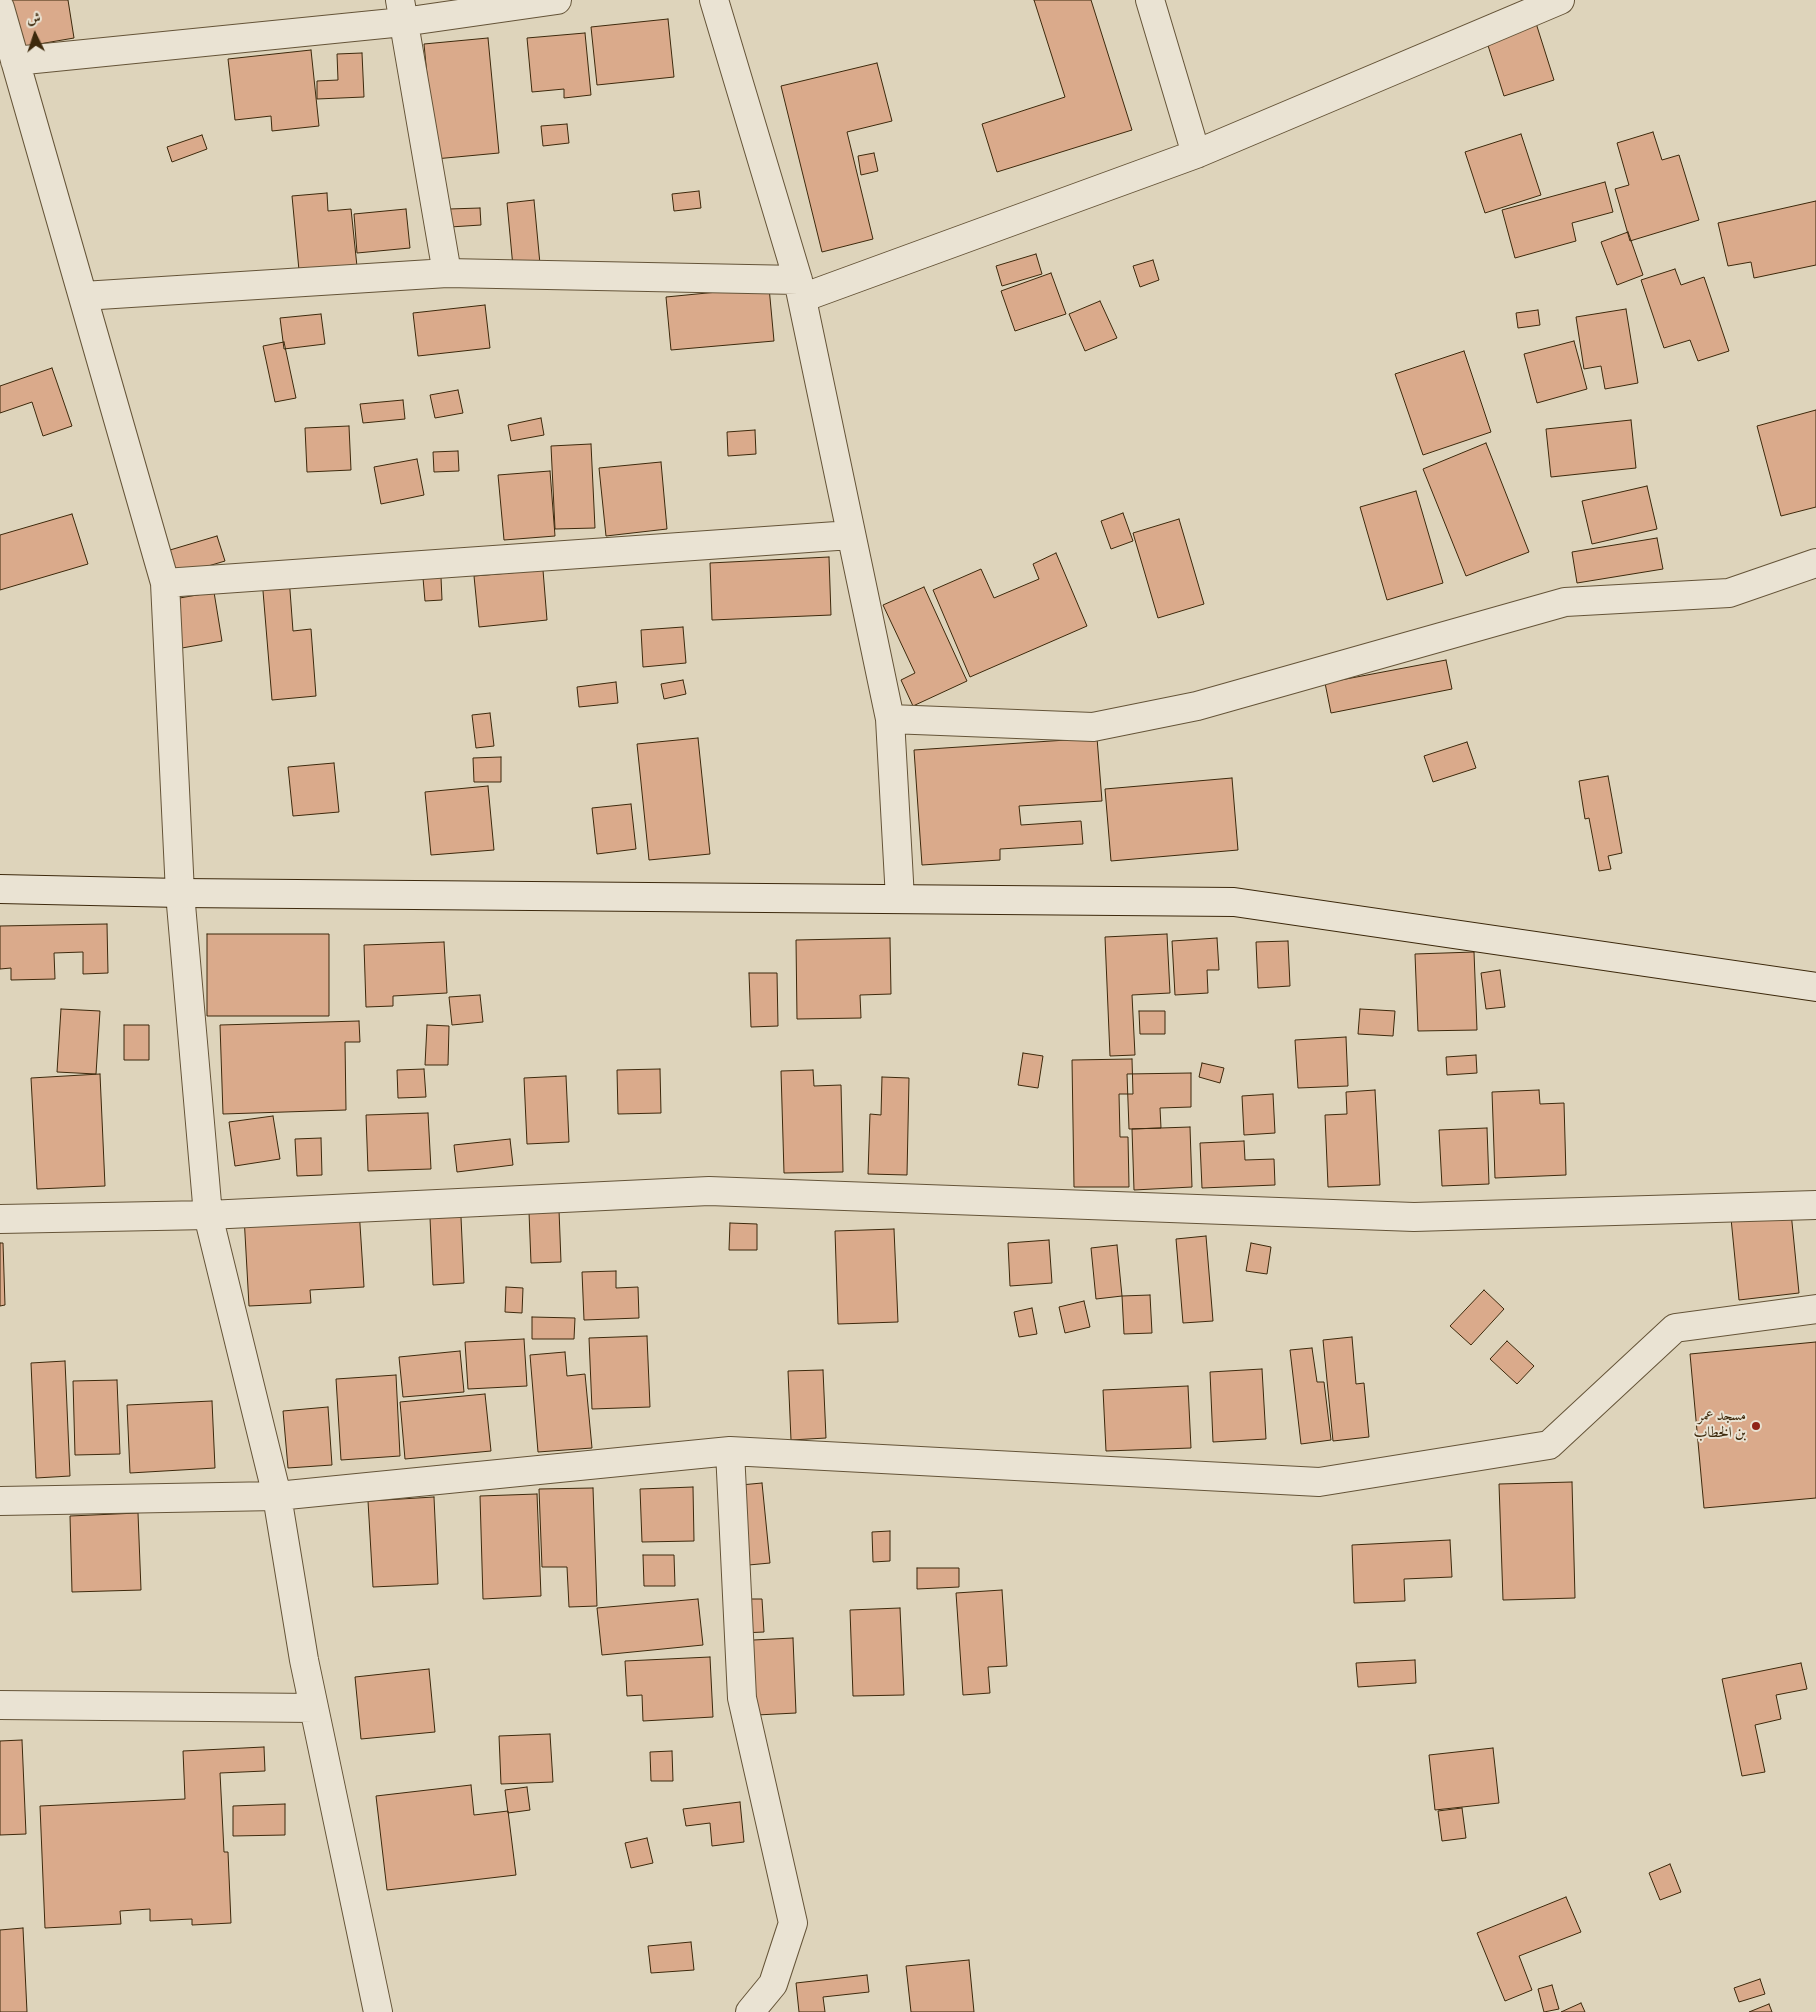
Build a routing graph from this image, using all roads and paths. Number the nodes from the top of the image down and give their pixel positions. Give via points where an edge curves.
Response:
1 (557, 0) edge
2 (714, 0) edge
3 (1150, 0) edge
4 (1560, 0) edge
5 (0, 8) edge
6 (401, 11) edge
7 (15, 61) junction
8 (1196, 154) junction
9 (446, 273) junction
10 (800, 289) junction
11 (83, 296) junction
12 (851, 535) junction
13 (1816, 563) edge
14 (165, 583) junction
15 (890, 719) junction
16 (0, 889) edge
17 (180, 893) junction
18 (900, 899) junction
19 (1816, 987) edge
20 (1816, 1205) edge
21 (208, 1216) junction
22 (0, 1219) edge
23 (1816, 1309) edge
24 (730, 1451) junction
25 (277, 1496) junction
26 (0, 1501) edge
27 (0, 1705) edge
28 (314, 1708) junction
29 (378, 2012) edge
30 (750, 2012) edge

1 - 6 street
2 - 10 street
3 - 8 street
4 - 8 street
5 - 7 street
6 - 7 street
6 - 9 street
7 - 11 street
8 - 10 street
9 - 10 street
9 - 11 street
10 - 12 street
11 - 14 street
12 - 14 street
12 - 15 street
13 - 15 street via 1729,593 1565,602 1197,706 1093,727
14 - 17 street
15 - 18 street
16 - 17 street
17 - 18 street
17 - 21 street
18 - 19 street via 1234,902
20 - 21 street via 1414,1217 709,1191
21 - 22 street
21 - 25 street
23 - 24 street via 1676,1328 1549,1445 1318,1482
24 - 25 street
24 - 30 street via 742,1698 793,1923 773,1984
25 - 26 street
25 - 28 street
27 - 28 street
28 - 29 street

